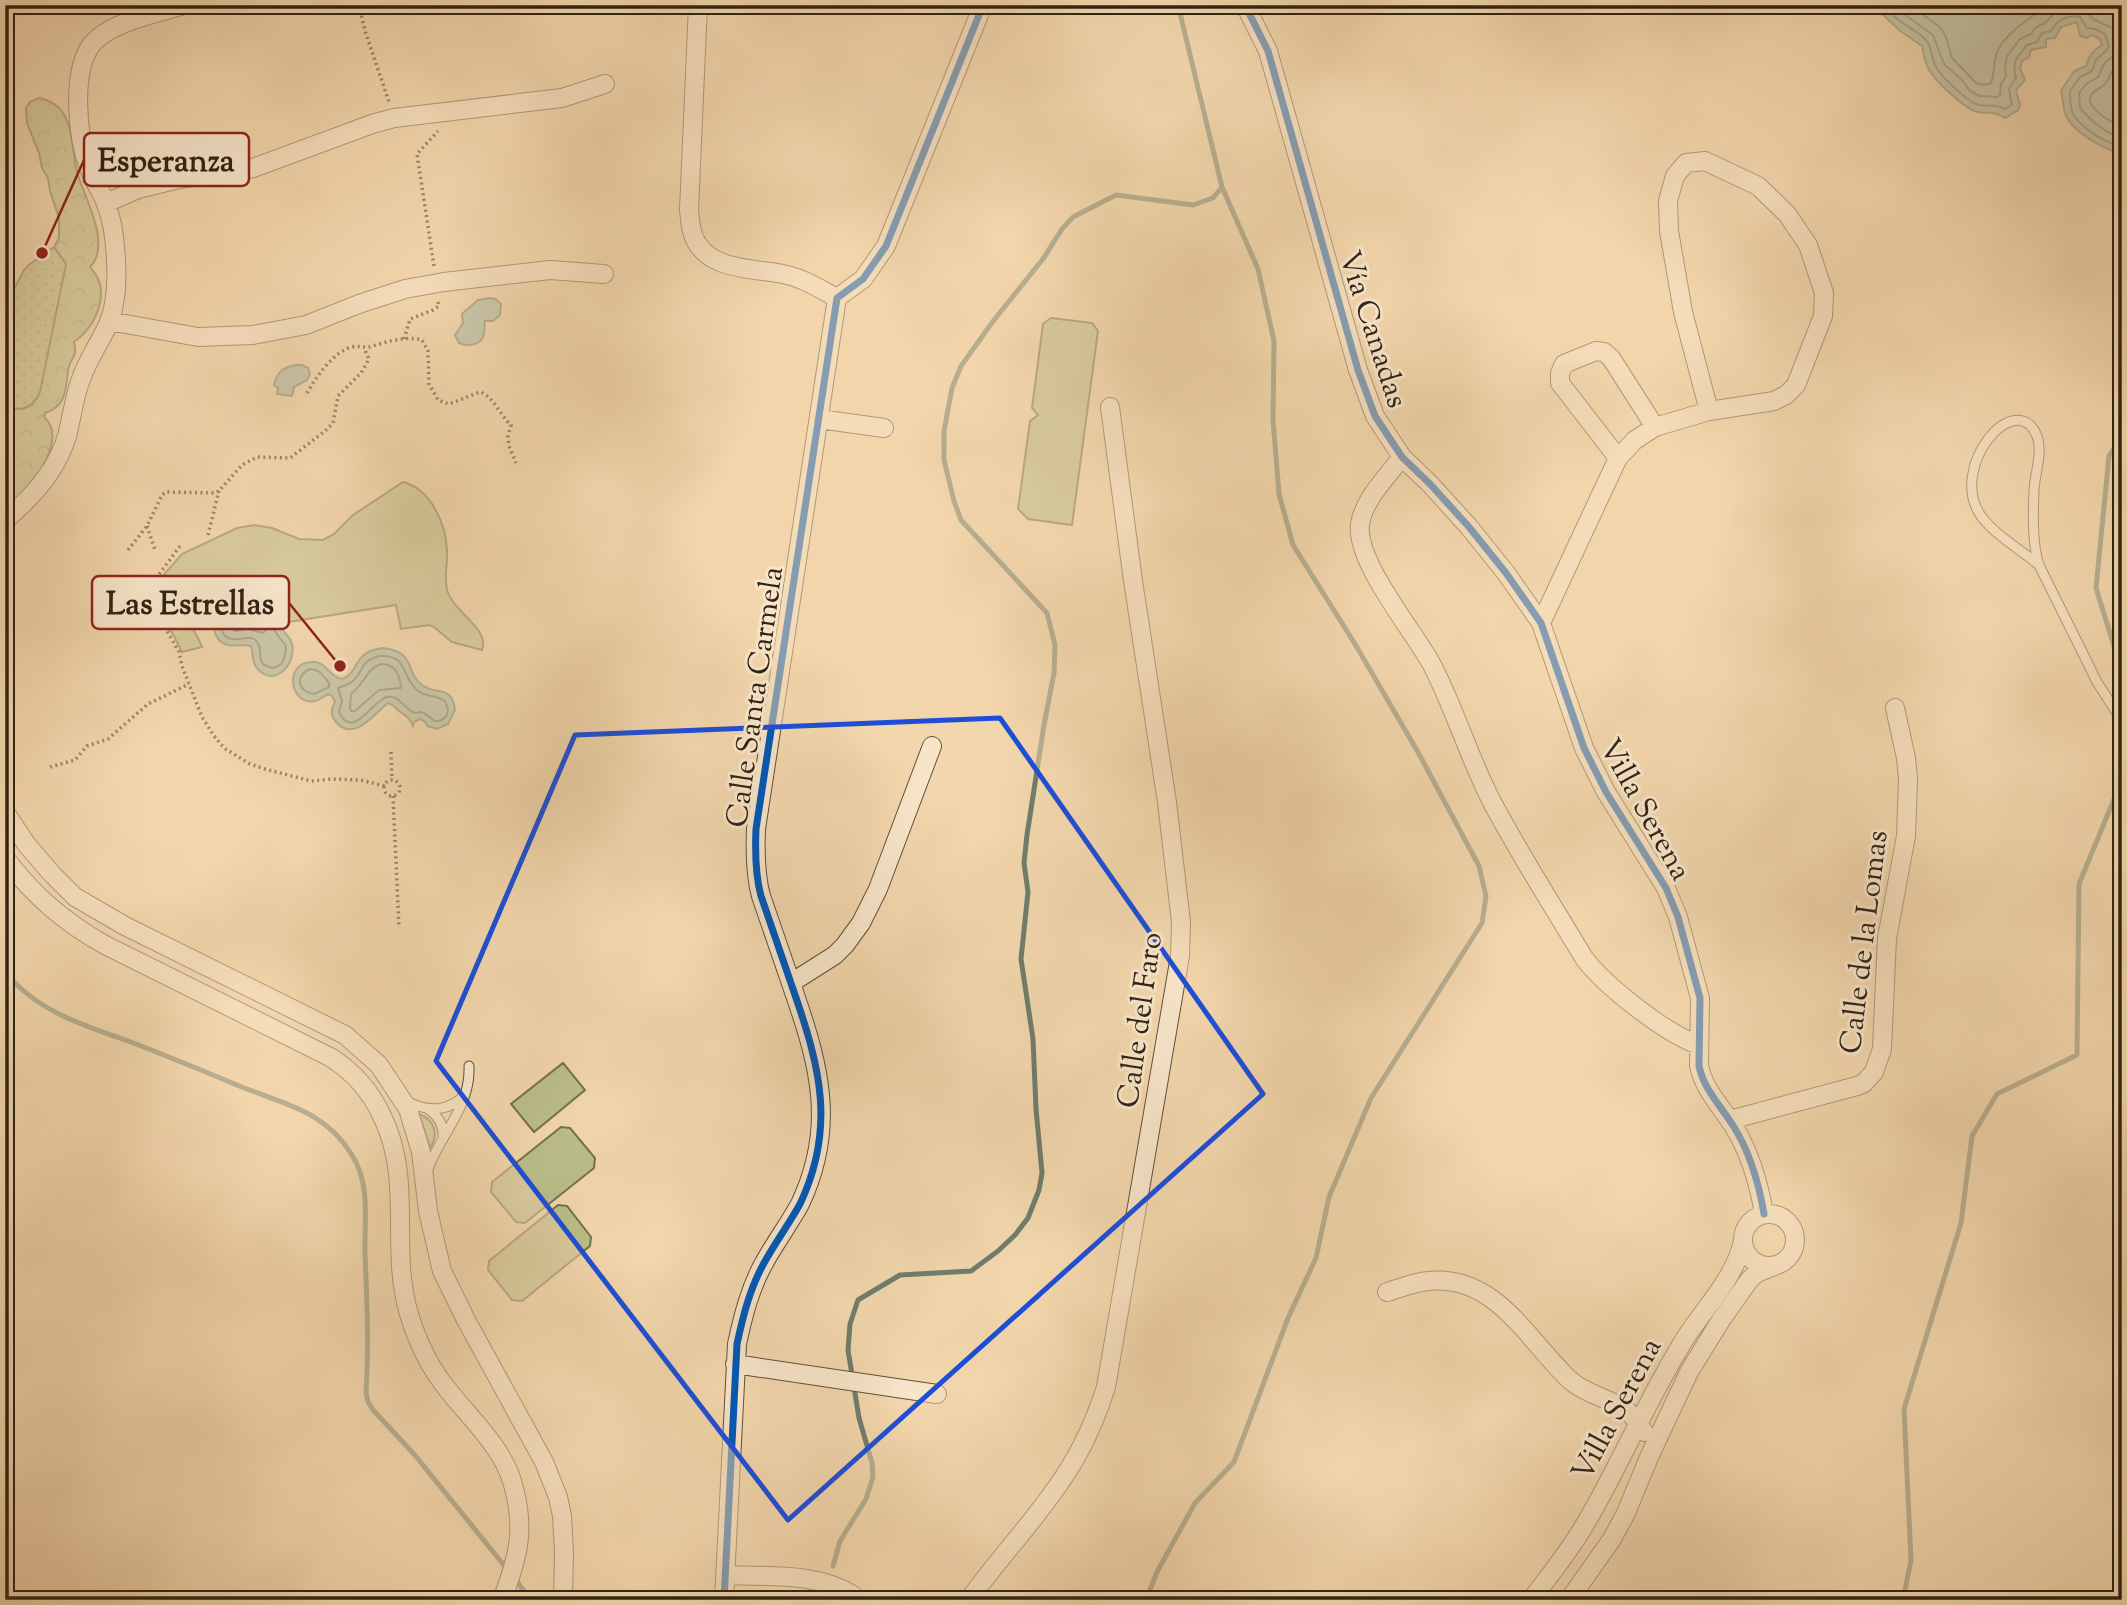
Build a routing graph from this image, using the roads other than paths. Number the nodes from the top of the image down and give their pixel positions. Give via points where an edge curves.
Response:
1 (184, 5) edge
2 (698, 5) edge
3 (983, 5) edge
4 (1245, 5) edge
5 (605, 84) dead end
6 (106, 203) junction
7 (604, 274) dead end
8 (837, 298) junction
9 (109, 321) junction
10 (1110, 407) dead end
11 (1709, 411) junction
12 (819, 419) junction
13 (1655, 427) junction
14 (884, 428) dead end
15 (1402, 457) junction
16 (1618, 458) junction
17 (5, 520) edge
18 (2039, 565) junction
19 (1541, 623) junction
20 (1895, 708) dead end
21 (2122, 721) edge
22 (932, 746) dead end
23 (5, 812) edge
24 (5, 858) edge
25 (791, 983) junction
26 (276, 1000) junction
27 (264, 1024) junction
28 (1699, 1045) junction
29 (469, 1066) dead end
30 (467, 1091) junction
31 (399, 1093) junction
32 (424, 1108) junction
33 (1730, 1120) junction
34 (441, 1144) junction
35 (425, 1185) junction
36 (1764, 1214) junction
37 (1743, 1241) junction
38 (1777, 1265) junction
39 (1387, 1292) dead end
40 (735, 1364) junction
41 (937, 1394) dead end
42 (1638, 1423) junction
43 (1650, 1455) junction
44 (726, 1576) junction
45 (853, 1595) dead end
46 (502, 1600) edge
47 (563, 1600) edge
48 (725, 1600) edge
49 (969, 1600) edge
50 (1531, 1600) edge
51 (1569, 1600) edge

1 - 6 street via 103,33 85,57 80,71 81,134 89,167
2 - 8 street via 689,210 695,240 720,262 794,277
3 - 8 street via 886,246 863,279
4 - 15 street, Vía Canadas via 1268,51 1366,394
5 - 6 street via 562,98 394,118 253,168 179,178
6 - 9 street via 116,258
7 - 9 street via 550,270 437,283 359,304 306,326 253,335 198,337
8 - 12 street, Calle Santa Carmela
9 - 17 street via 83,374 59,456 29,499
10 - 49 street, Calle del Faro via 1167,802 1181,922 1180,957 1106,1387 1065,1475
11 - 11 street via 1774,401 1796,385 1823,316 1824,293 1808,245 1787,214 1758,186 1705,161 1686,163 1675,176 1668,201 1683,312
11 - 13 street
12 - 14 street
12 - 25 street, Calle Santa Carmela via 756,829 757,882
13 - 16 street
13 - 16 street via 1604,352 1564,364 1560,383
15 - 19 street, Vía Canadas via 1469,527
15 - 28 street via 1366,504 1360,525 1361,545 1386,596 1428,659 1491,800 1584,958 1599,976 1673,1034
16 - 19 street
18 - 18 lane via 2034,491 2038,439 2027,424 2008,421 1980,452 1972,471 1973,499 1993,529
18 - 21 lane via 2097,682
19 - 28 street, Villa Serena via 1584,748 1666,888 1678,917 1700,998
20 - 33 street, Calle de la Lomas via 1906,758 1907,811 1903,859 1888,930 1883,1038 1877,1066 1857,1086
22 - 25 street via 867,914 835,954
23 - 26 street via 27,845 75,897
24 - 27 street via 40,898 77,929
25 - 40 street, Calle Santa Carmela via 820,1087 820,1138 800,1203 750,1294
26 - 27 street
26 - 31 street via 358,1045
27 - 46 street via 352,1072 386,1124 400,1175 401,1270 413,1326 440,1379 498,1452 511,1479 521,1527 518,1554
28 - 33 street, Villa Serena via 1700,1075
29 - 30 lane
30 - 32 lane via 452,1106
30 - 34 lane
31 - 32 lane
31 - 35 street via 417,1132
32 - 34 lane via 440,1122
33 - 36 street, Villa Serena via 1747,1153
34 - 35 lane via 429,1165
35 - 47 street via 435,1245 450,1291 544,1462 558,1497
36 - 37 street, Villa Serena via 1749,1224
36 - 38 street, Villa Serena via 1786,1220 1795,1236 1792,1254
37 - 38 street via 1754,1261
37 - 42 street, Villa Serena via 1734,1268 1686,1337
38 - 43 street, Villa Serena via 1750,1279 1721,1320 1689,1372
39 - 42 street via 1438,1280 1478,1291 1504,1307 1571,1381 1629,1412
40 - 41 street
40 - 44 street, Calle Santa Carmela
42 - 43 street
42 - 50 street, Villa Serena via 1588,1520
43 - 51 street, Villa Serena via 1612,1539
44 - 45 street via 817,1580
44 - 48 street, Calle Santa Carmela

